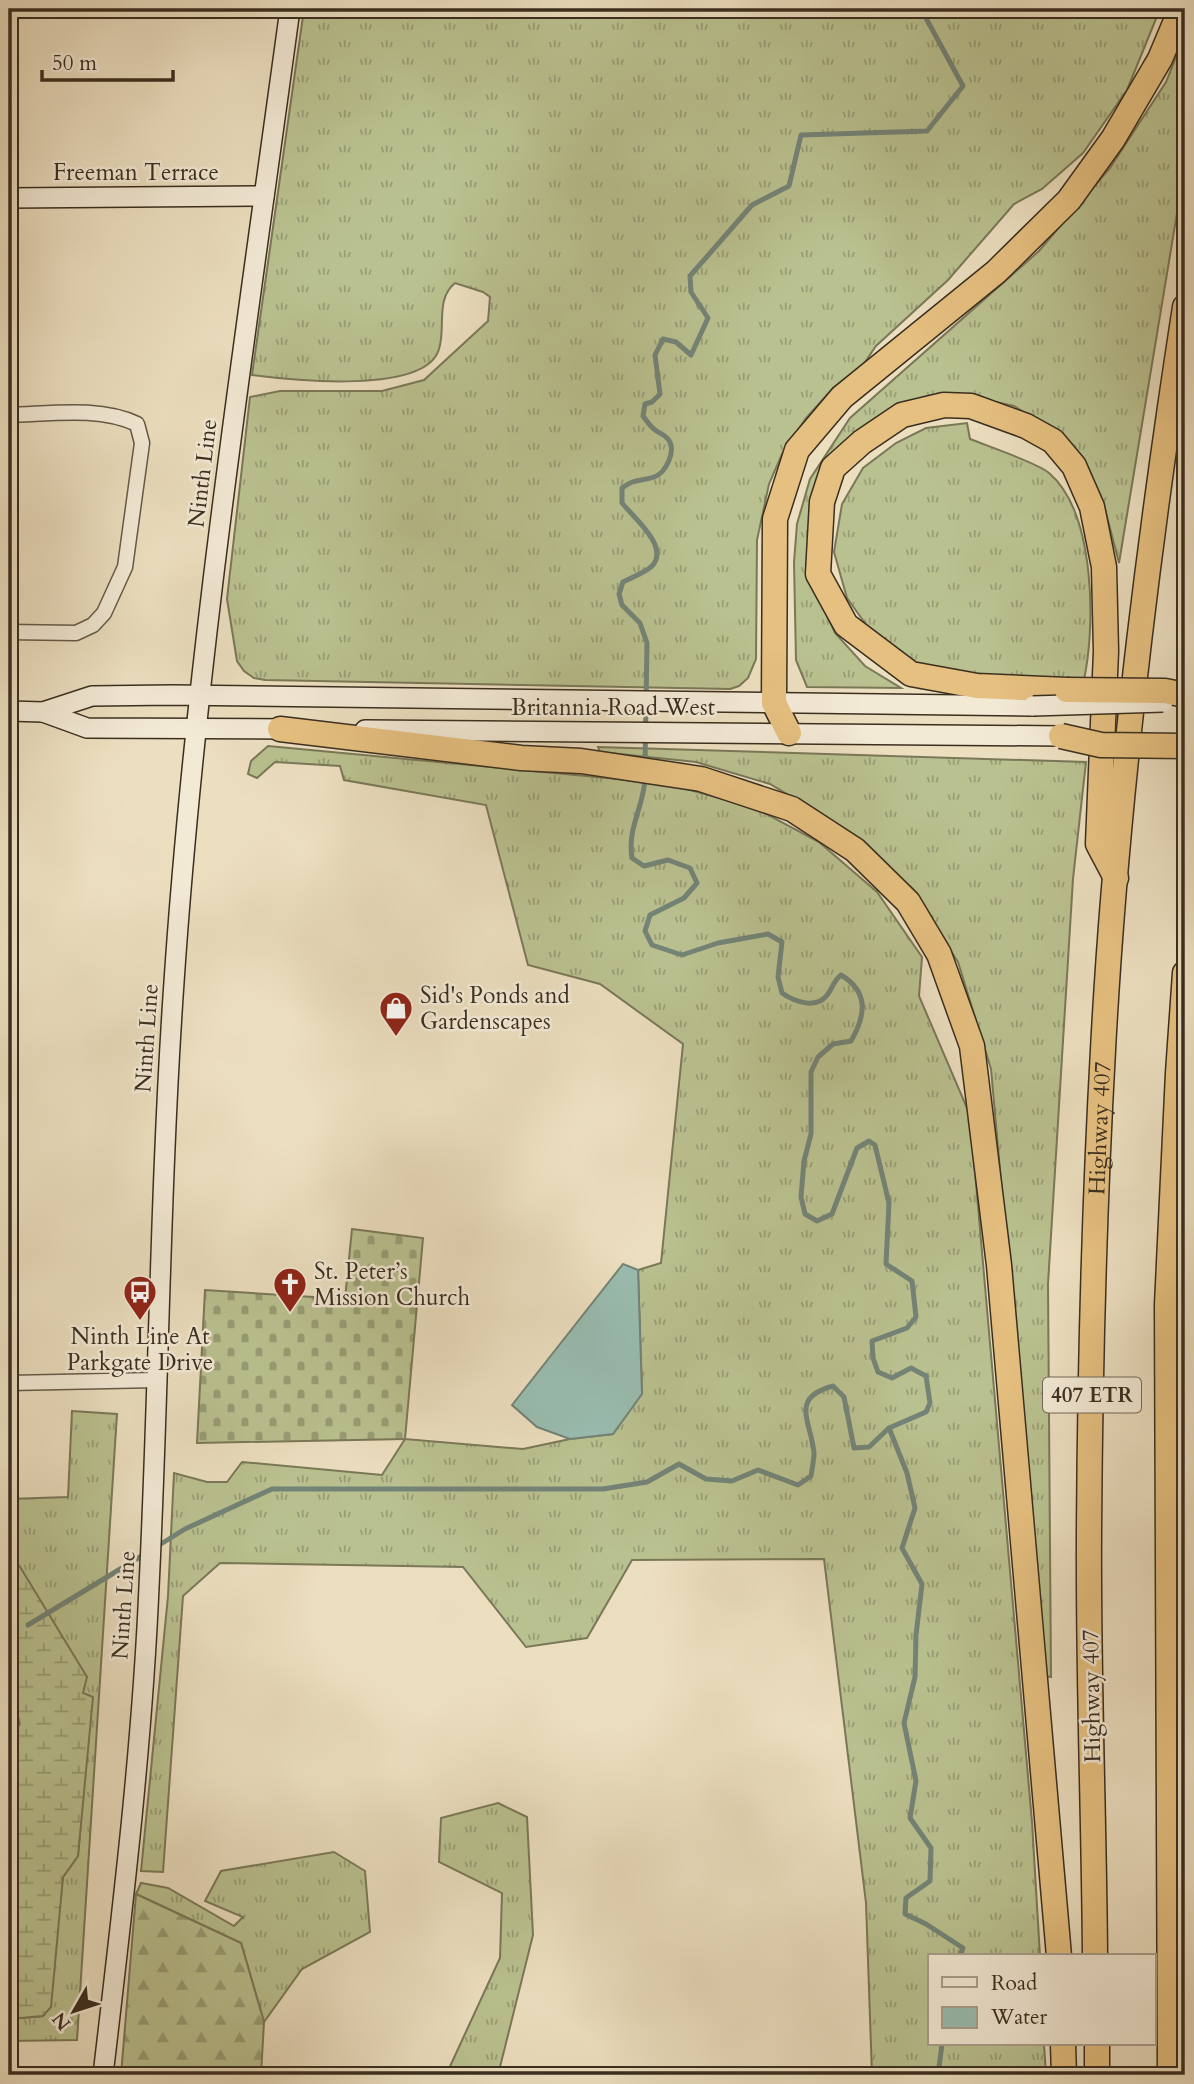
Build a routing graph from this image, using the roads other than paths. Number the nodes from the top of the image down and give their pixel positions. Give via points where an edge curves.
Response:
1 (290, 9) edge
2 (1181, 9) edge
3 (264, 196) junction
4 (9, 198) edge
5 (1185, 307) edge
6 (9, 415) edge
7 (9, 632) edge
8 (200, 695) junction
9 (1185, 695) edge
10 (1185, 702) edge
11 (774, 703) junction
12 (9, 712) edge
13 (43, 712) junction
14 (195, 728) junction
15 (280, 729) junction
16 (789, 733) junction
17 (1185, 734) edge
18 (1061, 736) junction
19 (1185, 747) edge
20 (1116, 878) junction
21 (1185, 973) edge
22 (157, 1380) junction
23 (9, 1383) edge
24 (1059, 1954) edge
25 (1096, 1954) edge
26 (1185, 2002) edge
27 (1170, 2037) junction
28 (1063, 2046) edge
29 (1097, 2046) edge
30 (103, 2075) edge
31 (1064, 2075) edge
32 (1097, 2075) edge
33 (1170, 2075) edge

1 - 3 main road, Ninth Line
2 - 11 highway via 1160,59 1113,139 1069,200 996,272 842,397 797,450 775,519
3 - 4 main road, Freeman Terrace
3 - 8 main road, Ninth Line
5 - 20 highway, Highway 407 / 407 ETR via 1134,673
6 - 7 street via 121,416 137,424 142,443 125,567 104,613 76,633
8 - 11 main road, Britannia Road West
8 - 13 main road, Britannia Road West via 92,695
8 - 14 main road, Ninth Line
9 - 20 highway, bridge via 1165,691 1067,690 978,686 911,674 846,625 818,574 822,502 833,468 902,415 944,405 971,406 1026,426 1053,441 1074,467 1092,507 1104,568 1106,651 1098,844
10 - 11 main road, Britannia Road West, bridge via 1033,706
11 - 16 highway
12 - 13 main road, Britannia Road West
13 - 14 main road, Britannia Road West via 87,728
14 - 15 main road, Britannia Road West
14 - 22 main road, Ninth Line via 163,1157
15 - 16 main road, Britannia Road West
15 - 24 highway via 581,761 701,779 792,810 855,850 908,902 939,954 972,1046 999,1265
16 - 18 main road, Britannia Road West
17 - 18 main road, Britannia Road West, bridge
18 - 19 highway, bridge via 1101,745
20 - 25 highway, Highway 407 / 407 ETR via 1102,1062 1089,1507
21 - 27 highway, 407 ETR via 1167,1304
22 - 23 street
22 - 30 main road, Ninth Line via 149,1592 136,1764
26 - 27 highway
27 - 33 highway, 407 ETR
28 - 31 highway
29 - 32 highway

